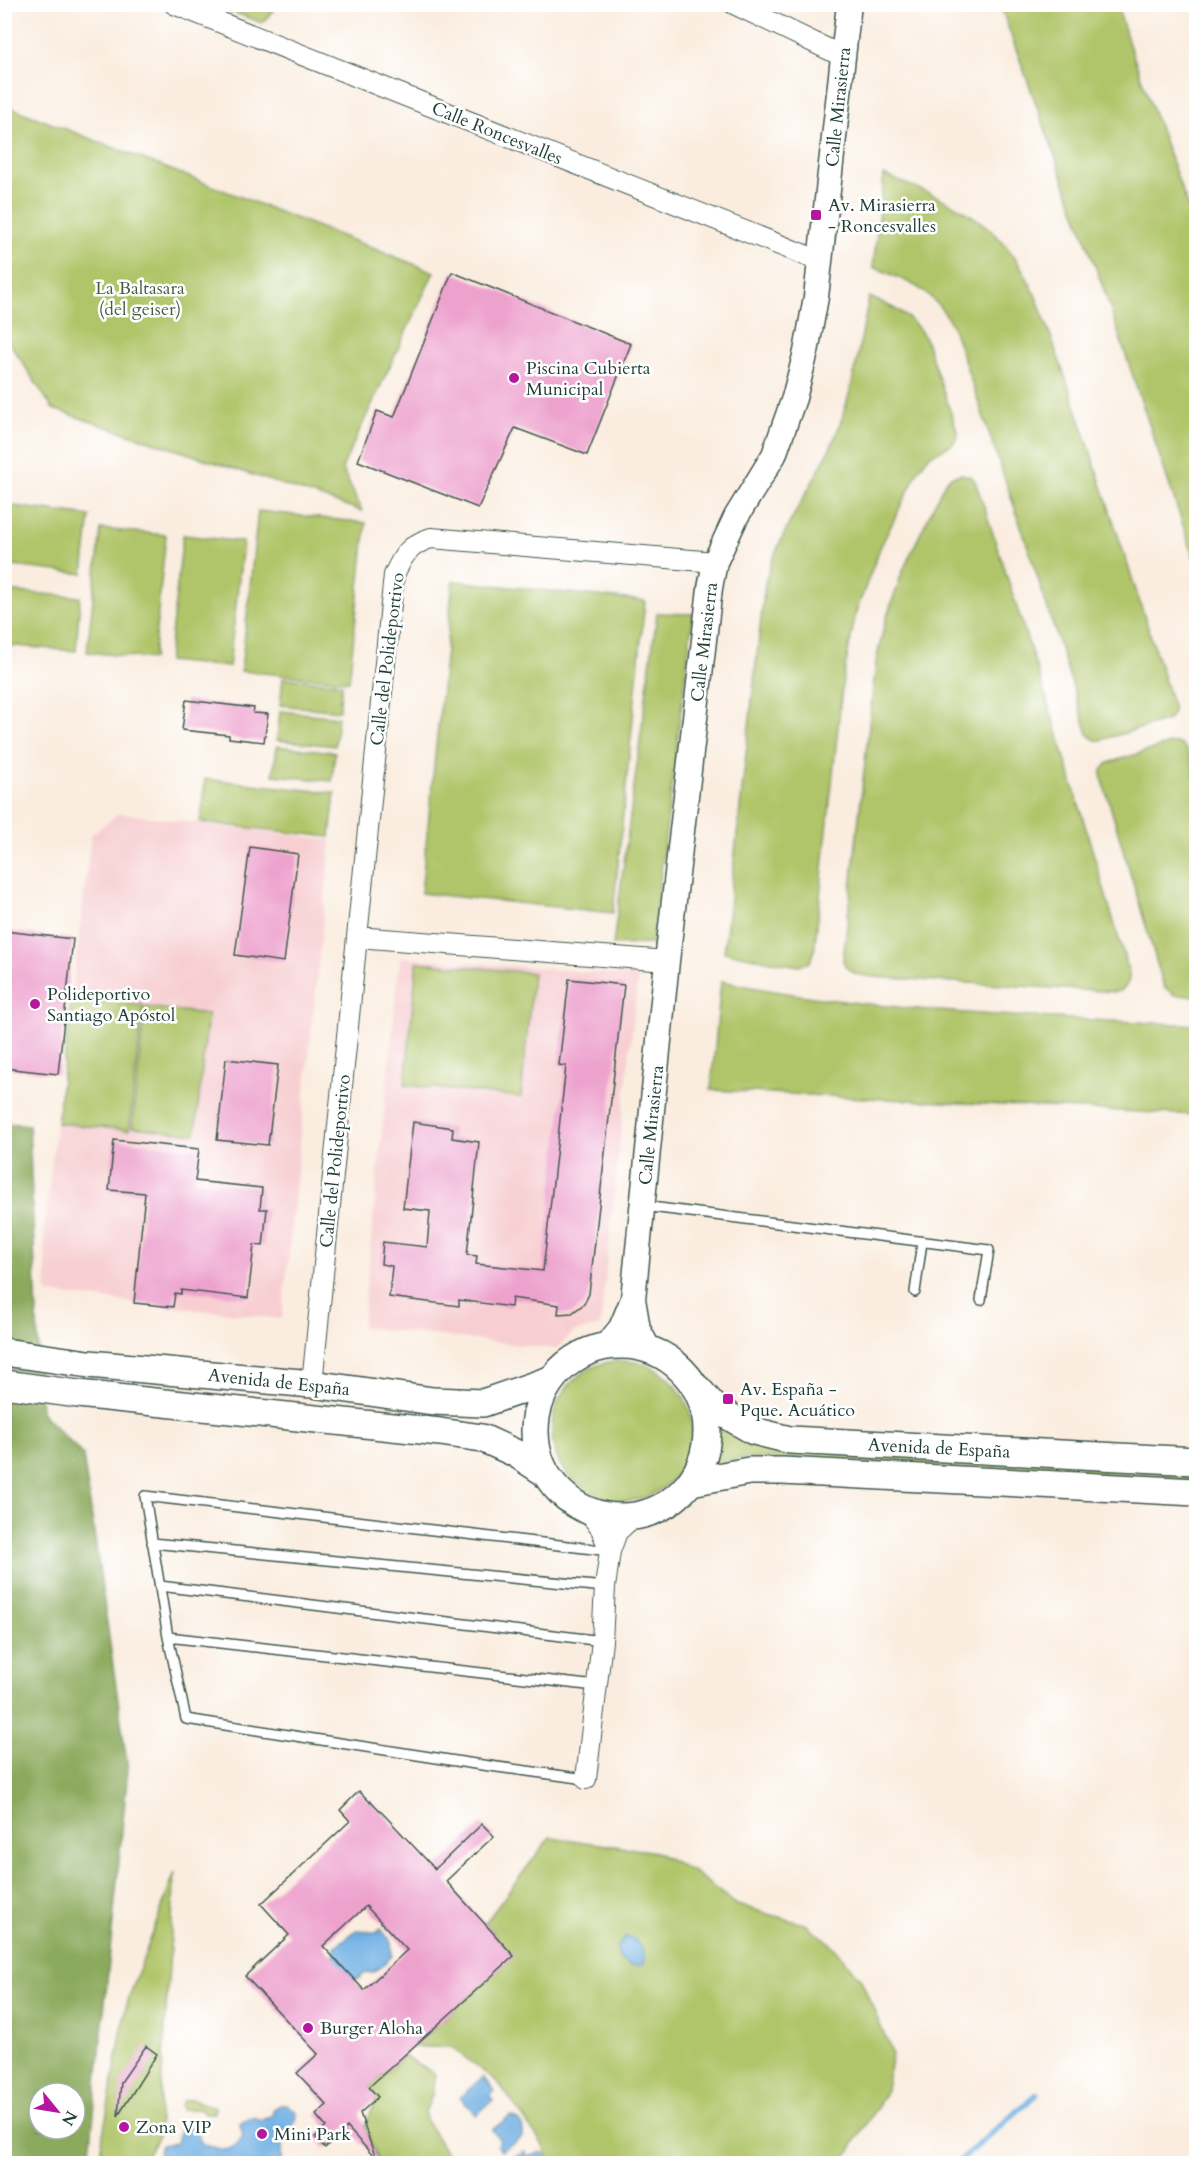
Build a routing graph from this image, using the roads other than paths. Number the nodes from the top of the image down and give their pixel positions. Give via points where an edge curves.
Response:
1 (174, 4) edge
2 (734, 4) edge
3 (849, 4) edge
4 (844, 57) junction
5 (820, 261) junction
6 (715, 562) junction
7 (357, 937) junction
8 (667, 961) junction
9 (643, 1206) junction
10 (922, 1242) junction
11 (915, 1292) dead end
12 (633, 1299) junction
13 (981, 1300) dead end
14 (607, 1345) junction
15 (648, 1348) junction
16 (4, 1352) edge
17 (550, 1380) junction
18 (4, 1384) edge
19 (312, 1384) junction
20 (697, 1388) junction
21 (1197, 1461) edge
22 (544, 1472) junction
23 (691, 1482) junction
24 (1197, 1492) edge
25 (588, 1512) junction
26 (633, 1517) junction
27 (152, 1544) junction
28 (610, 1551) junction
29 (160, 1586) junction
30 (605, 1587) junction
31 (168, 1637) junction
32 (602, 1641) junction
33 (596, 1686) junction
34 (586, 1779) joint

1 - 5 street, Calle Roncesvalles
2 - 4 street
3 - 4 street, Calle Mirasierra
4 - 5 street, Calle Mirasierra
5 - 6 street, Calle Mirasierra via 806,352 794,398 774,455 736,517
6 - 7 street, Calle del Polideportivo via 431,538 416,543 402,557 394,575
6 - 8 street, Calle Mirasierra
7 - 8 street
7 - 19 street, Calle del Polideportivo
8 - 9 street, Calle Mirasierra
9 - 10 lane
9 - 12 street, Calle Mirasierra
10 - 11 lane
10 - 13 lane via 989,1250
12 - 14 street, Calle Mirasierra via 621,1328
12 - 15 street, Calle Mirasierra via 638,1329
14 - 15 main road
14 - 17 main road via 575,1358
15 - 20 main road via 668,1357
16 - 19 main road, Avenida de España via 89,1364
17 - 19 main road, Avenida de España via 483,1403 433,1401
17 - 22 main road via 537,1409 535,1431
18 - 22 main road, Avenida de España via 482,1438
20 - 21 main road, Avenida de España via 715,1408 754,1431 790,1440
20 - 23 main road via 706,1411 708,1436 703,1460
22 - 25 main road via 556,1489
23 - 24 main road, Avenida de España via 749,1471 782,1471
23 - 26 main road via 670,1502
25 - 26 main road
25 - 28 street
26 - 28 street via 617,1532
27 - 28 lane via 145,1496
27 - 29 lane
27 - 30 lane
28 - 30 street
29 - 31 lane
29 - 32 lane
30 - 32 street
31 - 33 lane
31 - 34 lane via 186,1719
32 - 33 street
33 - 34 street

